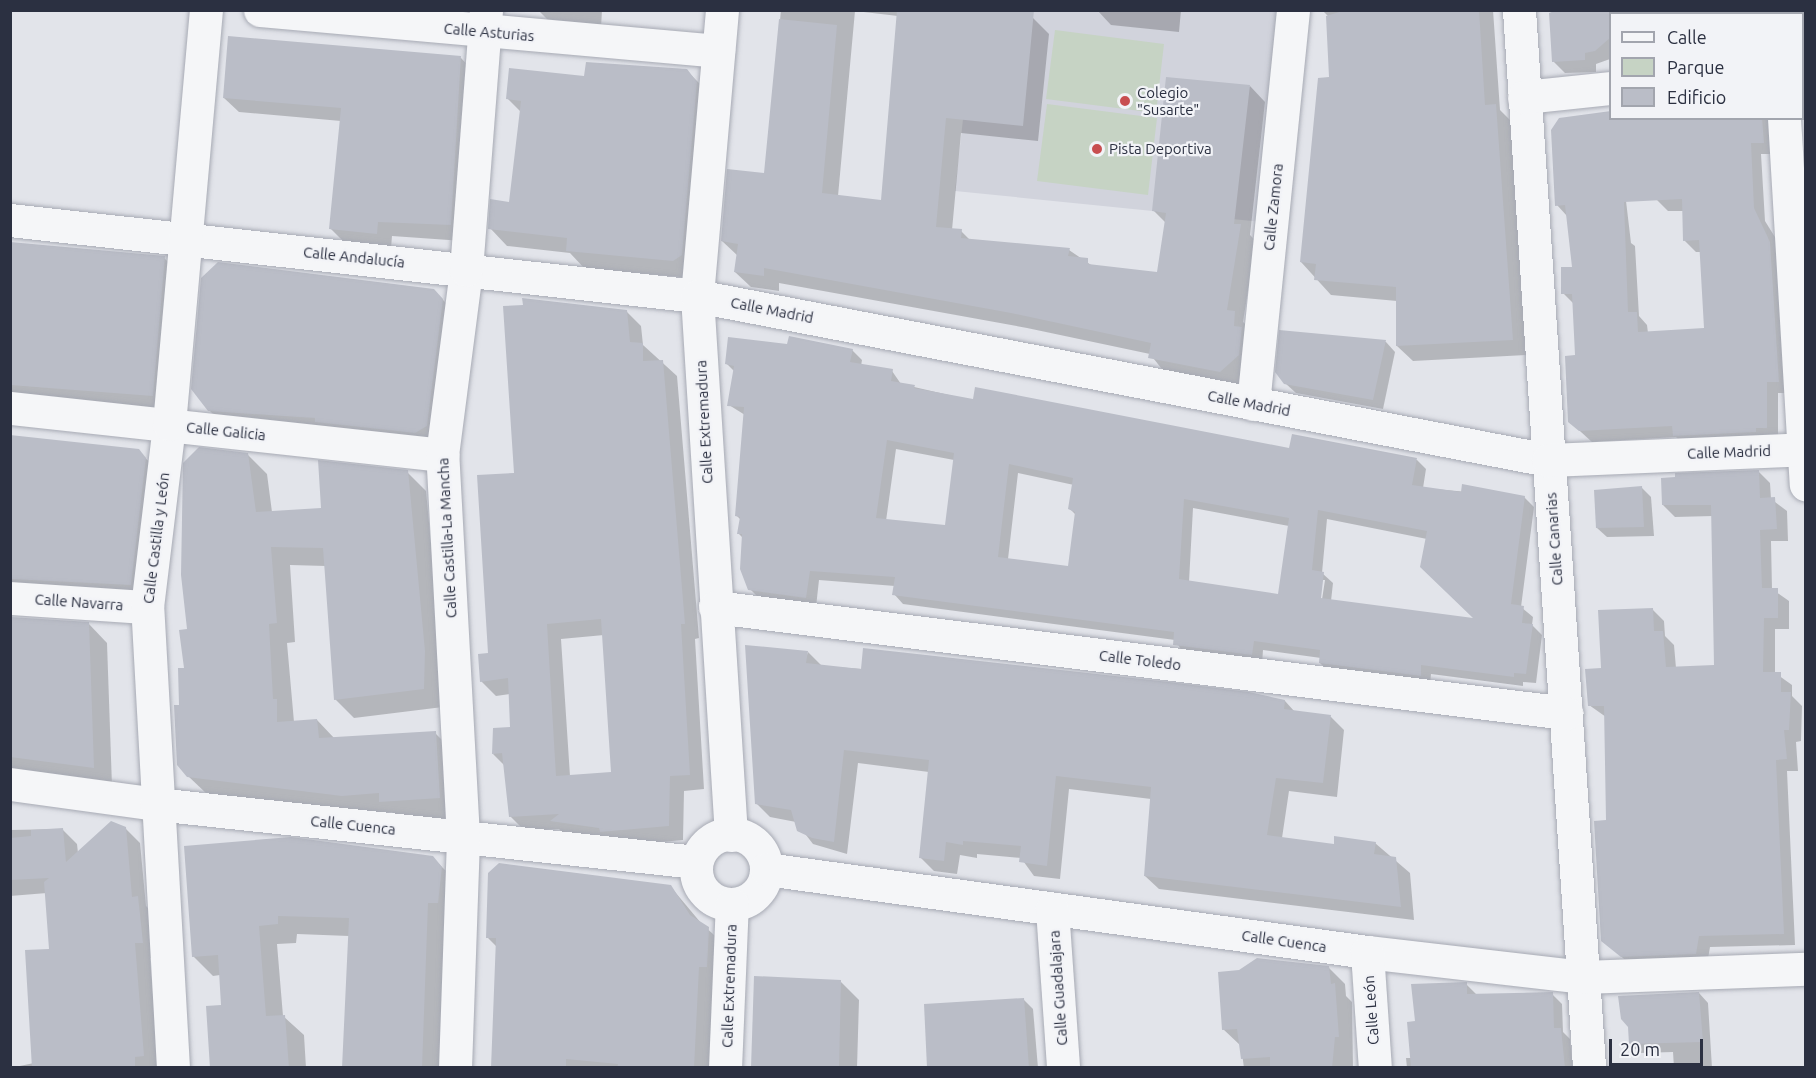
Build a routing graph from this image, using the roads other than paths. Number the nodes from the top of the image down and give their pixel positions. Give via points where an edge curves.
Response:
1 (206, 10) edge
2 (260, 10) edge
3 (722, 10) edge
4 (1293, 10) edge
5 (1519, 10) edge
6 (485, 21) edge
7 (718, 51) junction
8 (1609, 88) edge
9 (1524, 97) junction
10 (1784, 120) edge
11 (10, 220) edge
12 (184, 238) junction
13 (466, 270) junction
14 (697, 296) junction
15 (1253, 404) junction
16 (10, 408) edge
17 (169, 424) junction
18 (1805, 449) edge
19 (442, 455) junction
20 (1548, 460) junction
21 (1806, 484) edge
22 (10, 598) edge
23 (147, 607) junction
24 (715, 607) junction
25 (1566, 713) junction
26 (10, 784) edge
27 (156, 804) junction
28 (731, 835) junction
29 (463, 837) junction
30 (696, 862) junction
31 (766, 869) junction
32 (732, 904) junction
33 (1052, 909) junction
34 (1367, 952) junction
35 (1806, 969) edge
36 (1583, 977) junction
37 (173, 1068) edge
38 (455, 1068) edge
39 (725, 1068) edge
40 (1063, 1068) edge
41 (1375, 1068) edge
42 (1589, 1068) edge

1 - 12 street, Calle Castilla y León
2 - 6 street, Calle Asturias
3 - 7 street, Calle Extremadura
4 - 15 street, Calle Zamora
5 - 9 street, Calle Canarias
6 - 7 street, Calle Asturias
6 - 13 street, Calle Castilla-La Mancha
7 - 14 street, Calle Extremadura
8 - 9 street
9 - 20 street, Calle Canarias
10 - 18 street
11 - 12 street, Calle Andalucía
12 - 13 street, Calle Andalucía
12 - 17 street, Calle Castilla y León
13 - 14 street, Calle Andalucía
13 - 19 street, Calle Castilla-La Mancha
14 - 15 street, Calle Madrid
14 - 24 street, Calle Extremadura
15 - 20 street, Calle Madrid
16 - 17 street, Calle Galicia
17 - 19 street, Calle Galicia
17 - 23 street, Calle Castilla y León
18 - 20 street, Calle Madrid
18 - 21 street
19 - 29 street, Calle Castilla-La Mancha
20 - 25 street, Calle Canarias
22 - 23 street, Calle Navarra
23 - 27 street, Calle Castilla y León
24 - 25 street, Calle Toledo
24 - 28 street, Calle Extremadura
25 - 36 street, Calle Canarias
26 - 27 street, Calle Cuenca
27 - 29 street, Calle Cuenca
27 - 37 street, Calle Castilla y León
28 - 30 street via 709,842
28 - 31 street via 751,841 764,858
29 - 30 street, Calle Cuenca
29 - 38 street, Calle Castilla-La Mancha
30 - 32 street via 698,882 704,891 712,899
31 - 32 street via 760,890
31 - 33 street, Calle Cuenca
32 - 39 street, Calle Extremadura
33 - 34 street, Calle Cuenca
33 - 40 street, Calle Guadalajara
34 - 36 street, Calle Cuenca
34 - 41 street, Calle León
35 - 36 street, Calle Cuenca
36 - 42 street, Calle Canarias

